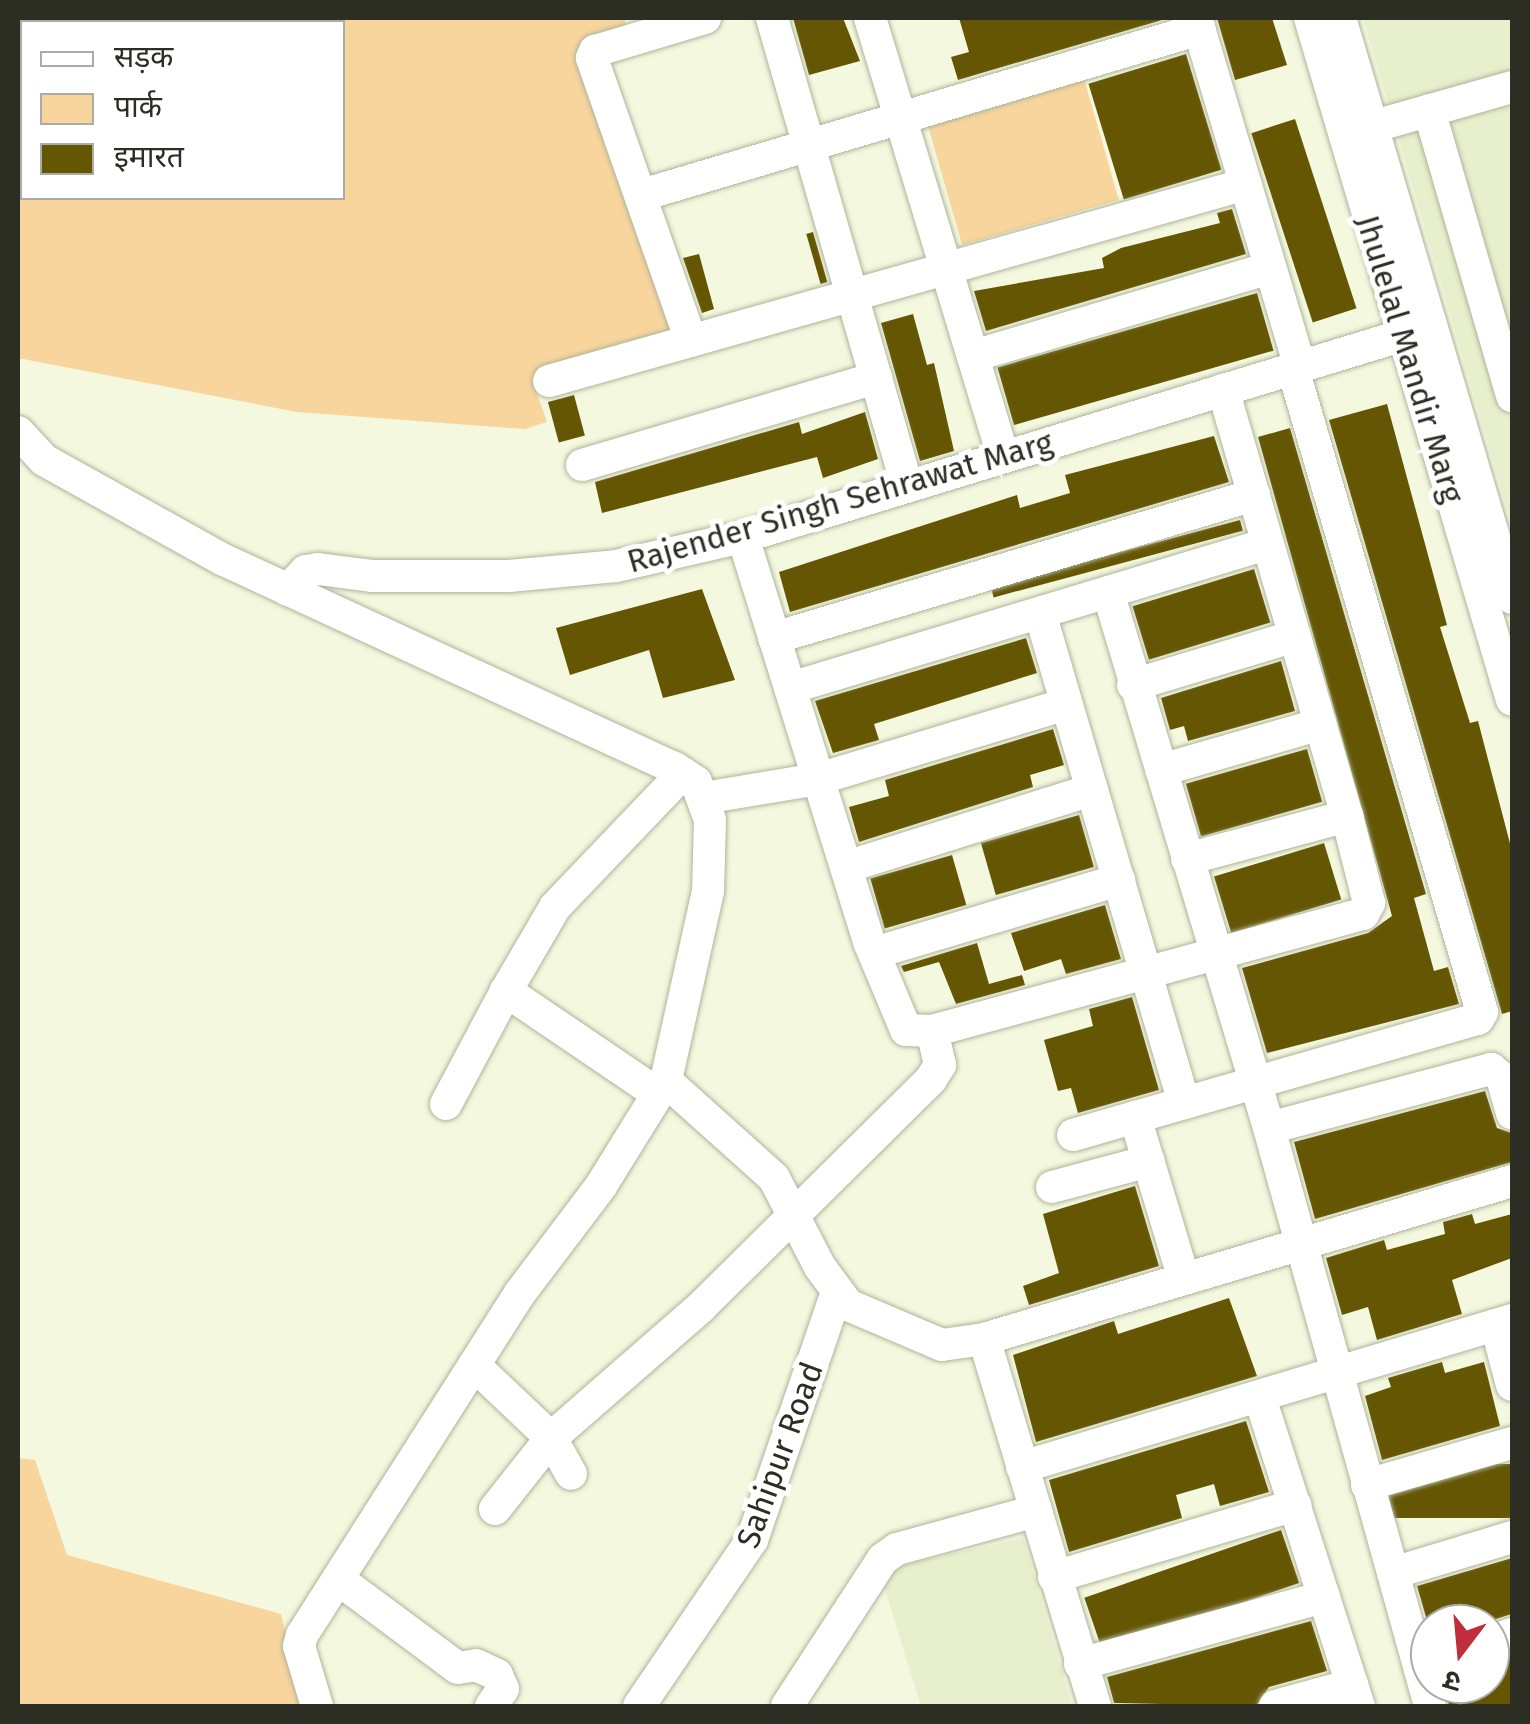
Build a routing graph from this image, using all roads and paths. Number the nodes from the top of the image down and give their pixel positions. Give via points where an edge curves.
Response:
1 (705, 18) edge
2 (772, 18) edge
3 (870, 18) edge
4 (1310, 18) edge
5 (1340, 18) edge
6 (1198, 24) edge
7 (1512, 87) edge
8 (1429, 110) junction
9 (902, 118) junction
10 (1371, 127) junction
11 (810, 145) junction
12 (1246, 184) junction
13 (642, 195) junction
14 (1270, 268) junction
15 (947, 269) junction
16 (852, 296) junction
17 (1416, 331) junction
18 (691, 341) junction
19 (973, 356) junction
20 (1297, 368) junction
21 (876, 378) junction
22 (549, 381) dead end
23 (1223, 390) junction
24 (1512, 396) edge
25 (18, 432) edge
26 (1003, 458) junction
27 (582, 466) dead end
28 (906, 487) junction
29 (1254, 495) junction
30 (742, 537) junction
31 (1268, 544) junction
32 (288, 590) junction
33 (1511, 591) edge
34 (1108, 592) junction
35 (1040, 613) junction
36 (1295, 636) junction
37 (774, 638) junction
38 (1133, 685) junction
39 (790, 688) junction
40 (1512, 700) edge
41 (1066, 704) junction
42 (1320, 724) junction
43 (1160, 770) junction
44 (818, 779) junction
45 (694, 786) junction
46 (1092, 790) junction
47 (1347, 816) junction
48 (1187, 859) junction
49 (846, 867) junction
50 (1119, 880) junction
51 (874, 953) junction
52 (1215, 953) junction
53 (1147, 972) junction
54 (506, 991) junction
55 (932, 1031) junction
56 (1255, 1082) junction
57 (662, 1088) junction
58 (1184, 1103) junction
59 (446, 1104) dead end
60 (1512, 1114) edge
61 (1135, 1117) junction
62 (1269, 1128) junction
63 (1073, 1135) dead end
64 (1149, 1161) junction
65 (1512, 1182) edge
66 (1052, 1187) dead end
67 (792, 1214) junction
68 (1300, 1245) junction
69 (1184, 1279) junction
70 (836, 1294) junction
71 (1504, 1322) edge
72 (984, 1339) junction
73 (474, 1365) junction
74 (1336, 1376) junction
75 (1512, 1384) edge
76 (1260, 1398) junction
77 (550, 1438) junction
78 (1512, 1442) edge
79 (1022, 1467) junction
80 (571, 1474) dead end
81 (1367, 1485) junction
82 (1294, 1504) junction
83 (495, 1509) dead end
84 (1036, 1511) junction
85 (1512, 1537) edge
86 (1392, 1572) junction
87 (1054, 1577) junction
88 (338, 1579) junction
89 (1324, 1597) junction
90 (1410, 1622) edge
91 (1080, 1664) junction
92 (1356, 1696) edge
93 (317, 1706) edge
94 (491, 1706) edge
95 (640, 1706) edge
96 (787, 1706) edge
97 (1095, 1706) edge
98 (1275, 1706) edge

1 - 13 street via 592,56
2 - 11 street
3 - 9 street
4 - 17 street, Jhulelal Mandir Marg
5 - 10 street, Jhulelal Mandir Marg
6 - 9 street
6 - 12 street
7 - 8 street
8 - 10 street
8 - 24 street
9 - 11 street
9 - 15 street
10 - 17 street, Jhulelal Mandir Marg
11 - 13 street
11 - 16 street
12 - 14 street
12 - 15 street
13 - 18 street
14 - 19 street
14 - 20 street
15 - 16 street
15 - 19 street
16 - 18 street
16 - 21 street
17 - 20 street, Rajender Singh Sehrawat Marg
17 - 33 street, Jhulelal Mandir Marg
17 - 40 street, Jhulelal Mandir Marg
18 - 22 street
19 - 26 street
20 - 23 street, Rajender Singh Sehrawat Marg
20 - 56 street via 1482,1012 1478,1019
21 - 27 street
21 - 28 street
23 - 26 street, Rajender Singh Sehrawat Marg
23 - 29 street
25 - 32 street via 44,460
26 - 28 street, Rajender Singh Sehrawat Marg
28 - 30 street, Rajender Singh Sehrawat Marg
29 - 31 street
29 - 37 street
30 - 32 street, Rajender Singh Sehrawat Marg via 616,566 509,576 306,571
30 - 37 street
31 - 34 street
31 - 36 street
32 - 45 street
34 - 35 street
34 - 38 street
35 - 39 street
35 - 41 street
36 - 38 street
36 - 42 street
37 - 39 street
38 - 43 street
39 - 44 street
41 - 44 street
41 - 46 street
42 - 43 street
42 - 47 street
43 - 48 street
44 - 45 street
44 - 49 street
45 - 54 street via 564,897
45 - 57 street via 708,891
46 - 49 street
46 - 50 street
47 - 48 street
47 - 52 street via 1366,911
48 - 52 street
49 - 51 street
50 - 51 street
50 - 53 street
51 - 55 street via 902,1026 915,1034
52 - 53 street
52 - 56 street
53 - 55 street
53 - 58 street
54 - 57 street
54 - 59 street
55 - 67 street via 940,1064 932,1079
56 - 58 street
56 - 62 street
57 - 67 street via 774,1178
57 - 73 street
58 - 61 street
60 - 62 street via 1502,1078 1490,1069
61 - 63 street
61 - 64 street
62 - 68 street
64 - 66 street
64 - 69 street
65 - 68 street
67 - 70 street
67 - 77 street via 701,1307
68 - 69 street
68 - 74 street
69 - 72 street
70 - 72 street via 942,1345
70 - 95 street, Sahipur Road via 752,1540
71 - 74 street
71 - 75 street
72 - 79 street
73 - 77 street
73 - 88 street
74 - 76 street
74 - 81 street
76 - 79 street
76 - 82 street
77 - 80 street
77 - 83 street
78 - 81 street
79 - 84 street
81 - 86 street
82 - 87 street
82 - 89 street
84 - 87 street
84 - 96 street via 897,1548 883,1559
85 - 86 street
86 - 90 street
87 - 91 street
88 - 93 street via 299,1646
88 - 94 street via 458,1668 476,1665 497,1675 502,1689
89 - 91 street
89 - 92 street
91 - 97 street
92 - 98 street

